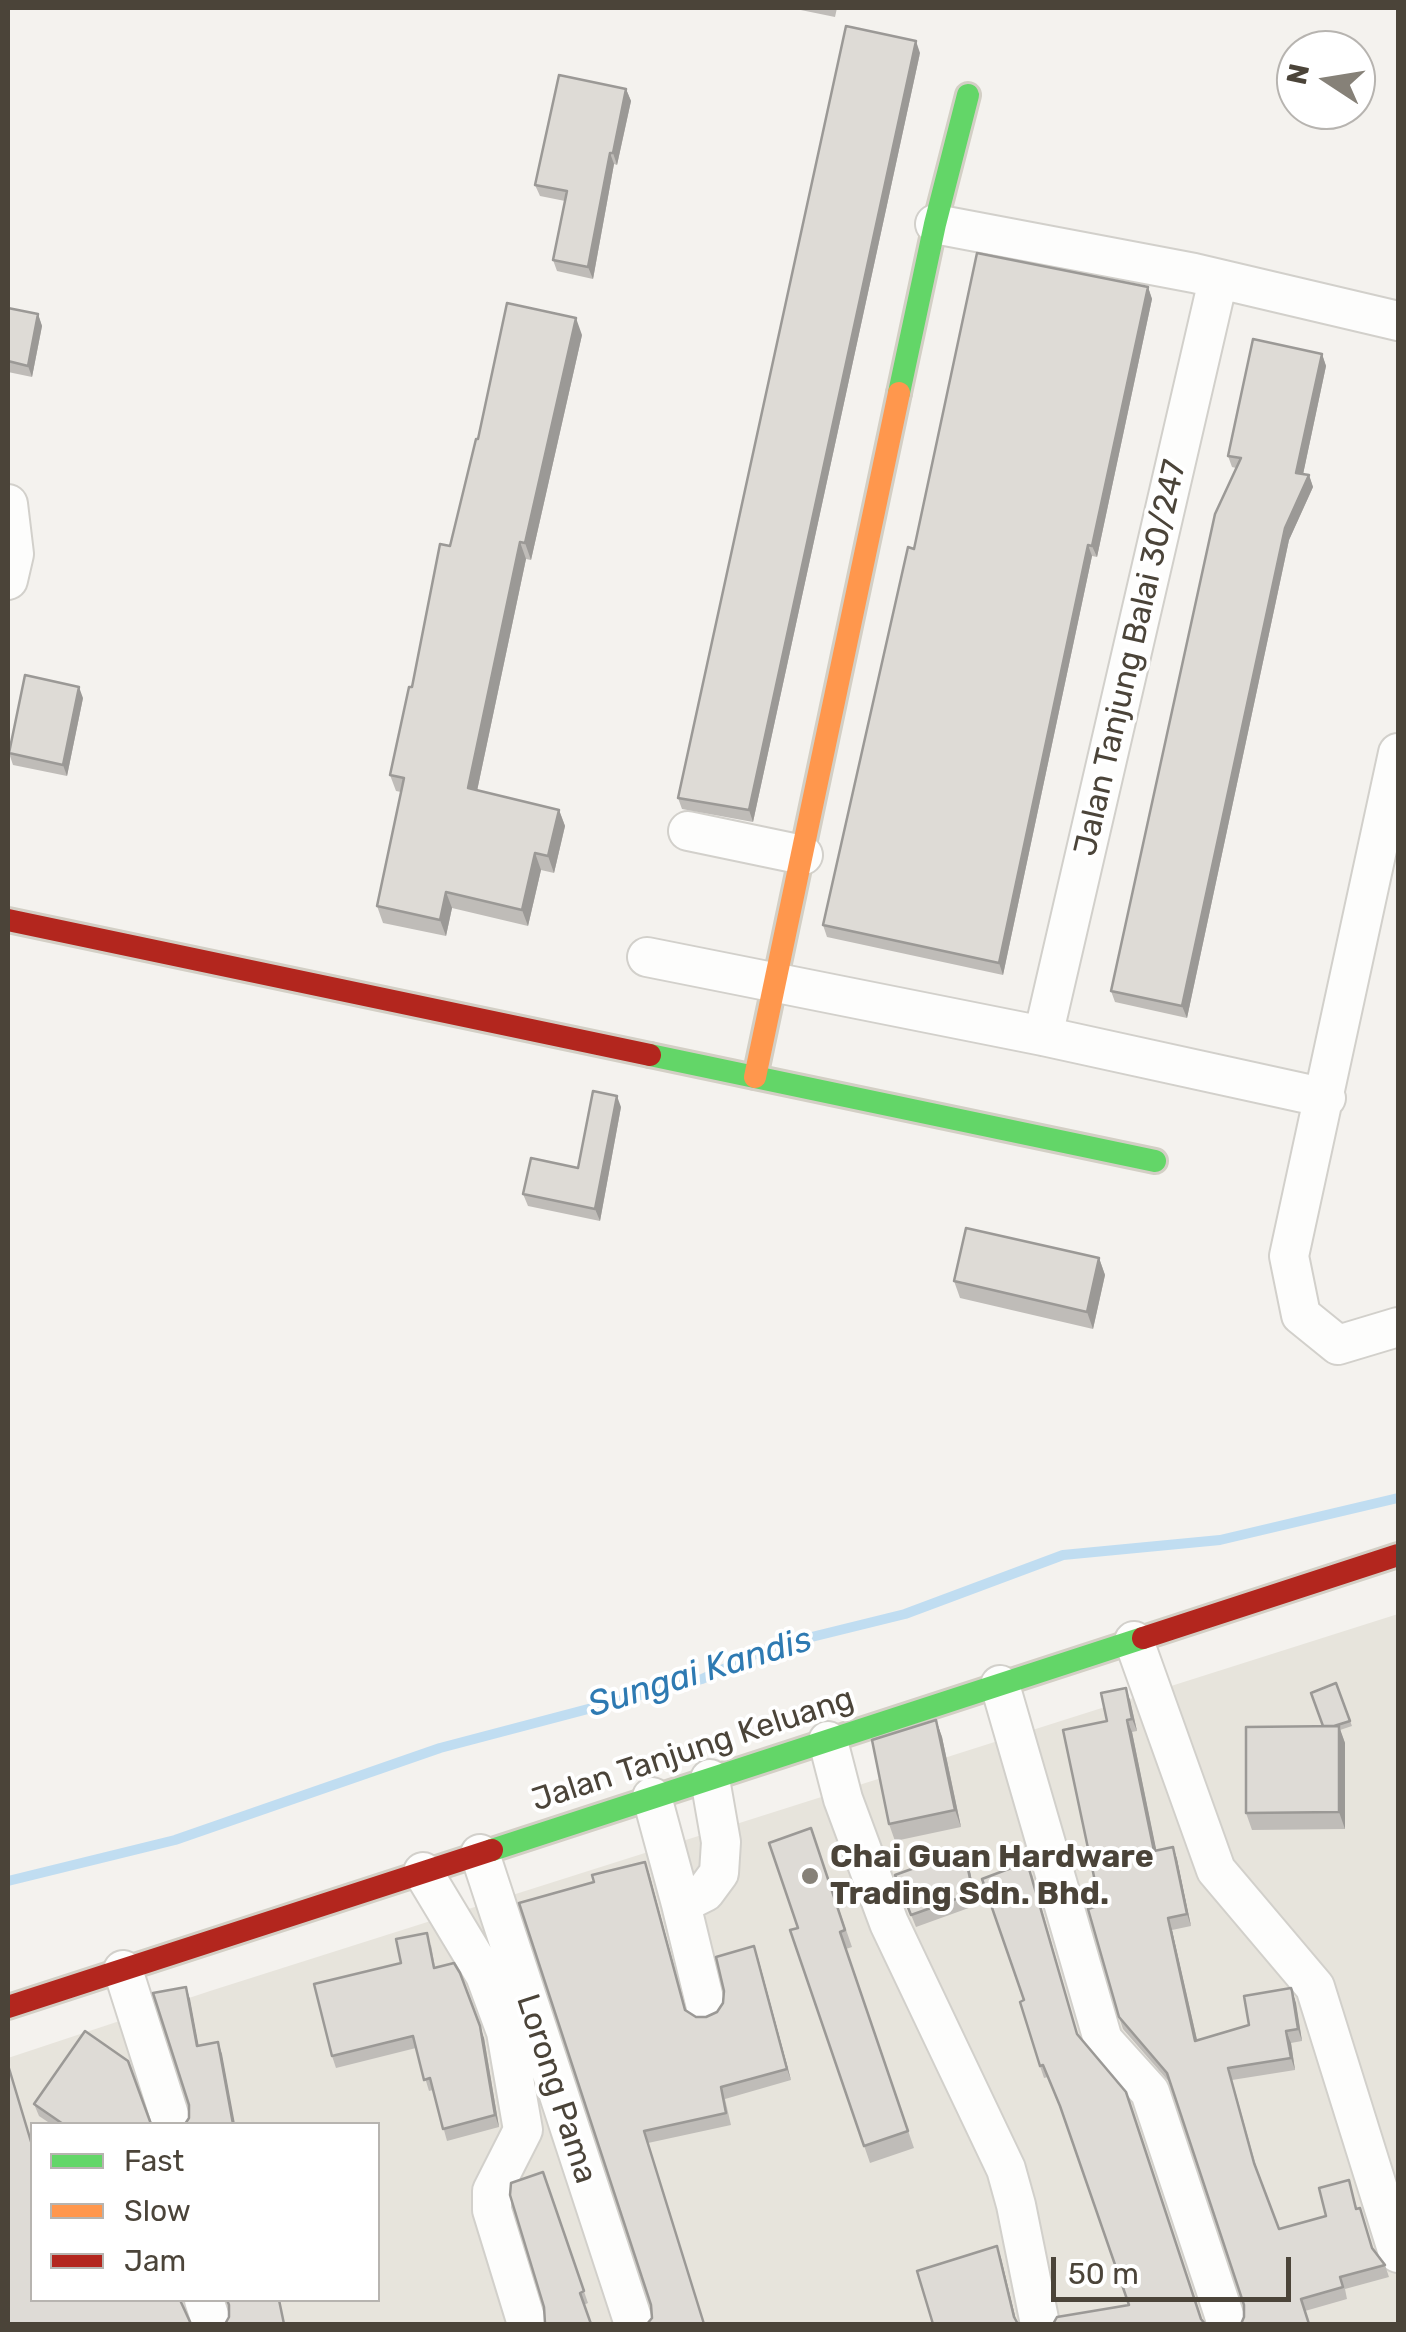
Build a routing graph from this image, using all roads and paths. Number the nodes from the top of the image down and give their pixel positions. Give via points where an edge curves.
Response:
1 (968, 95) dead end
2 (935, 224) junction
3 (1218, 280) junction
4 (1398, 320) edge
5 (8, 504) edge
6 (8, 580) edge
7 (1398, 753) edge
8 (688, 832) dead end
9 (804, 855) junction
10 (8, 920) edge
11 (647, 957) dead end
12 (776, 984) junction
13 (1043, 1036) junction
14 (755, 1077) junction
15 (1326, 1098) junction
16 (1155, 1161) dead end
17 (1398, 1328) edge
18 (1398, 1555) edge
19 (1142, 1667) junction
20 (1004, 1696) junction
21 (830, 1750) junction
22 (710, 1779) junction
23 (652, 1798) junction
24 (423, 1872) junction
25 (487, 1878) junction
26 (682, 1904) junction
27 (123, 1970) junction
28 (706, 2007) dead end
29 (8, 2008) edge
30 (171, 2122) edge
31 (1398, 2253) edge
32 (527, 2324) edge
33 (634, 2324) edge
34 (1040, 2324) edge
35 (1227, 2324) edge

1 - 2 street
2 - 3 street
2 - 9 street
3 - 4 street
3 - 13 street, Jalan Tanjung Balai 30/247
5 - 6 street via 14,554
7 - 15 street
8 - 9 street
9 - 12 street
10 - 14 street
11 - 12 street
12 - 13 street
12 - 14 street
13 - 15 street
14 - 16 street
15 - 17 street via 1289,1256 1301,1315 1338,1346
18 - 19 street, Jalan Tanjung Keluang
19 - 20 street, Jalan Tanjung Keluang
19 - 31 street via 1216,1870 1315,1988
20 - 21 street, Jalan Tanjung Keluang
20 - 35 street via 1103,2040 1150,2092
21 - 22 street, Jalan Tanjung Keluang
21 - 34 street via 889,1922 1006,2169
22 - 23 street, Jalan Tanjung Keluang
22 - 26 street via 720,1874
23 - 25 street, Jalan Tanjung Keluang
23 - 26 street
24 - 25 street, Jalan Tanjung Keluang
24 - 27 street, Jalan Tanjung Keluang
24 - 32 street via 485,1976 506,2032 522,2130 492,2191 492,2210
25 - 33 street, Lorong Pama
26 - 28 street
27 - 29 street, Jalan Tanjung Keluang
27 - 30 street

